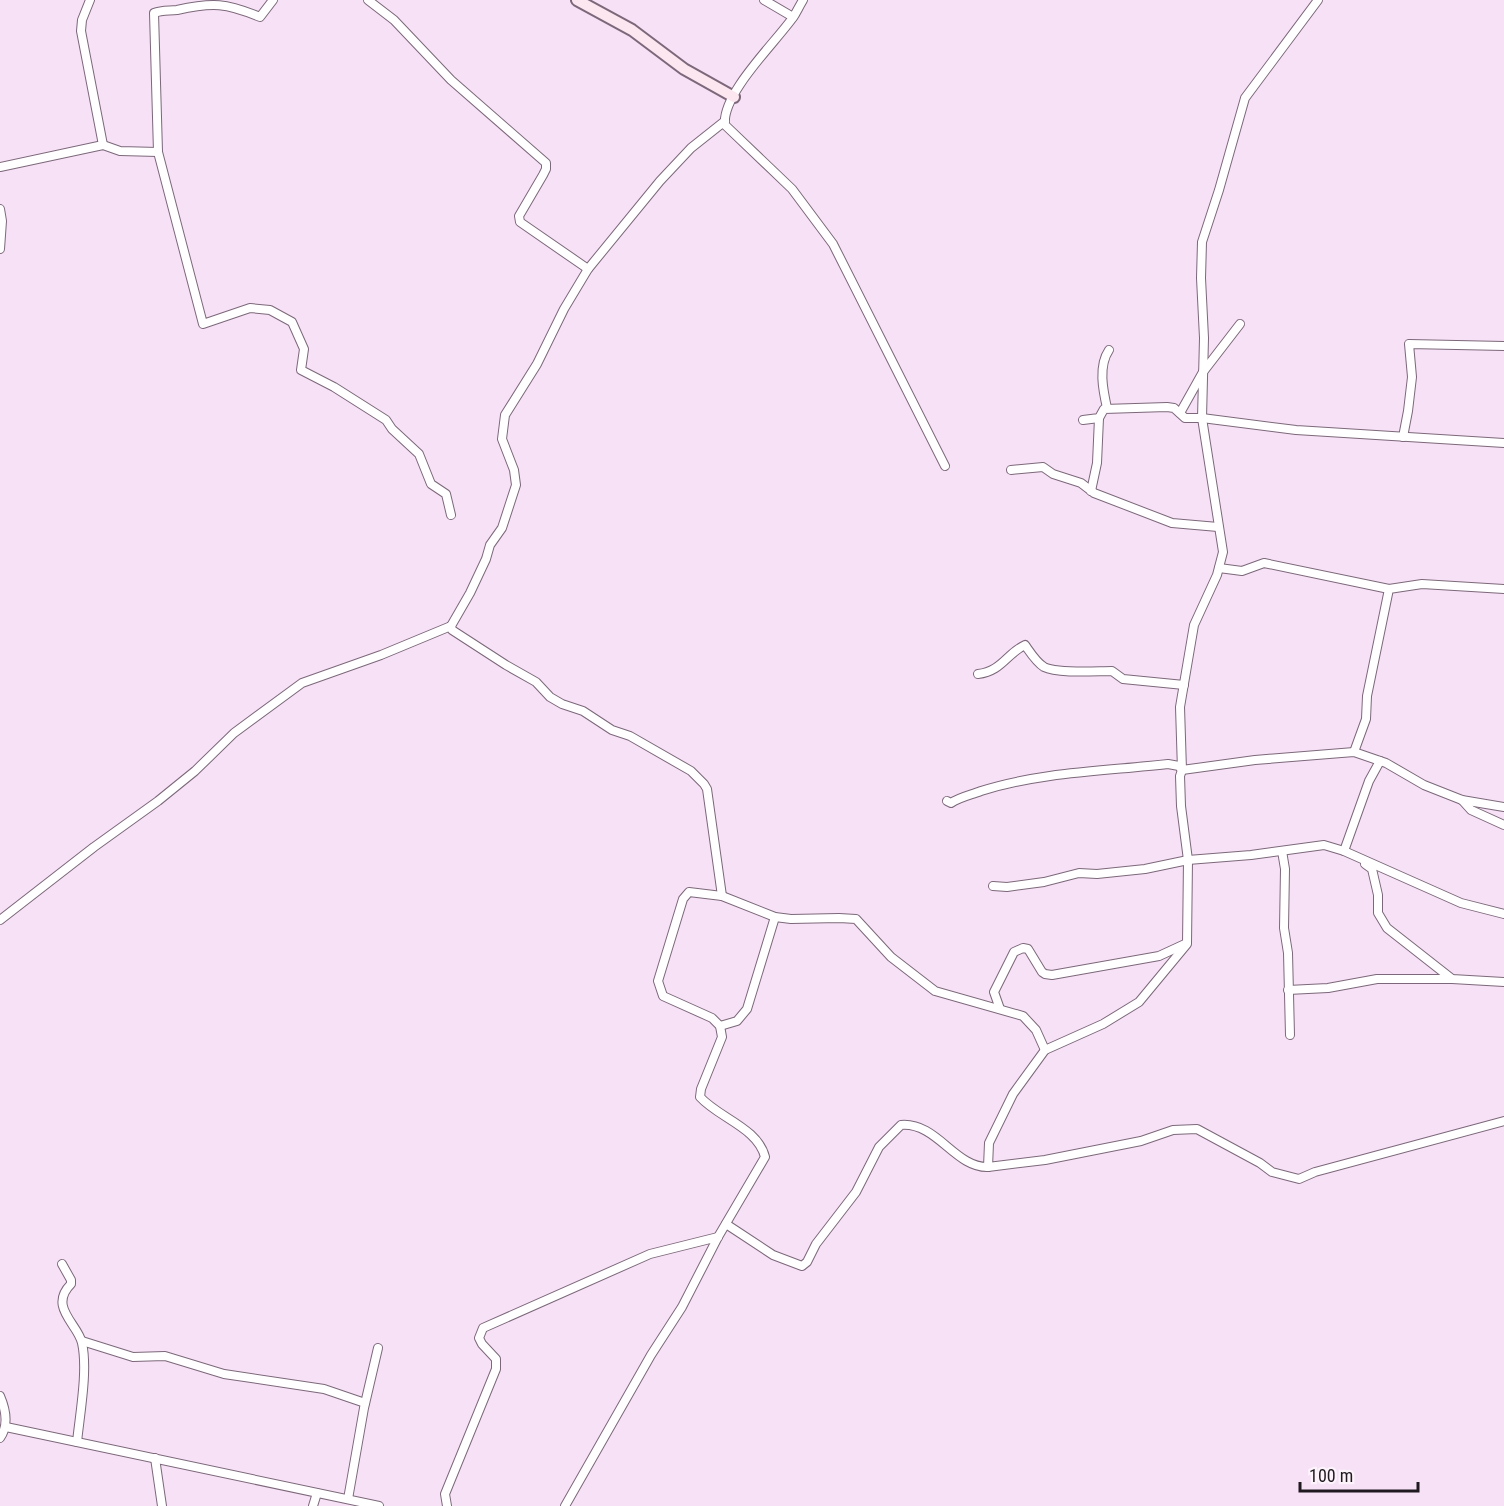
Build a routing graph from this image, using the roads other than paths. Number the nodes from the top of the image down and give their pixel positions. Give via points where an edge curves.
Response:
1 (90, 0) edge
2 (273, 0) edge
3 (368, 0) edge
4 (577, 0) edge
5 (764, 0) edge
6 (803, 0) edge
7 (1318, 0) edge
8 (793, 17) junction
9 (734, 97) junction
10 (725, 121) junction
11 (103, 145) junction
12 (158, 152) junction
13 (0, 166) edge
14 (0, 209) edge
15 (0, 249) edge
16 (588, 269) junction
17 (1240, 324) dead end
18 (1504, 346) edge
19 (1109, 350) dead end
20 (1203, 372) junction
21 (1107, 408) junction
22 (1180, 414) junction
23 (1099, 418) junction
24 (1202, 418) junction
25 (1083, 420) dead end
26 (1403, 436) junction
27 (1504, 442) edge
28 (945, 466) dead end
29 (1011, 470) dead end
30 (1091, 491) junction
31 (451, 515) dead end
32 (1218, 527) junction
33 (1218, 568) junction
34 (1389, 589) junction
35 (1504, 589) edge
36 (450, 626) junction
37 (978, 674) dead end
38 (1184, 685) junction
39 (1354, 752) junction
40 (1380, 761) junction
41 (1182, 770) junction
42 (1462, 800) junction
43 (947, 801) dead end
44 (1504, 807) edge
45 (1504, 825) edge
46 (1282, 851) junction
47 (1344, 851) junction
48 (1360, 859) junction
49 (1188, 860) junction
50 (993, 886) dead end
51 (722, 896) junction
52 (1504, 914) edge
53 (775, 917) junction
54 (0, 920) edge
55 (1187, 944) junction
56 (1452, 979) junction
57 (1504, 982) edge
58 (1288, 990) junction
59 (1000, 1009) junction
60 (720, 1026) junction
61 (1290, 1035) dead end
62 (1045, 1050) junction
63 (1504, 1121) edge
64 (988, 1167) junction
65 (726, 1224) junction
66 (718, 1237) junction
67 (62, 1264) dead end
68 (82, 1341) junction
69 (378, 1348) dead end
70 (0, 1396) edge
71 (365, 1402) junction
72 (6, 1427) junction
73 (0, 1438) edge
74 (77, 1442) junction
75 (155, 1458) junction
76 (317, 1493) junction
77 (348, 1500) junction
78 (162, 1506) edge
79 (313, 1506) edge
80 (379, 1506) edge
81 (447, 1506) edge
82 (565, 1506) edge

1 - 11 street via 81,31
2 - 12 street via 260,17 218,4 154,13
3 - 16 street via 546,163 519,216 520,222
4 - 9 street via 632,30 684,69
5 - 8 street
6 - 8 street
7 - 20 street via 1245,98 1202,242
8 - 9 street
9 - 10 street
10 - 16 street via 691,148 660,181
10 - 28 street via 792,189 832,244
11 - 12 street via 120,151
11 - 13 street
12 - 31 street via 203,324 250,308 270,310 292,322 304,348 301,370 386,420 419,454 431,484 446,494
14 - 15 street
16 - 36 street via 505,415 502,439 516,485 502,528
17 - 20 street
18 - 26 street via 1408,344 1412,378
19 - 21 street via 1103,374
20 - 22 street
20 - 24 street
21 - 22 street via 1167,406
21 - 23 street
22 - 24 street via 1185,418
23 - 25 street
23 - 30 street
24 - 26 street via 1296,430
24 - 32 street
26 - 27 street
29 - 30 street via 1043,467
30 - 32 street via 1172,523
32 - 33 street via 1223,552
33 - 34 street via 1242,571 1264,563
33 - 38 street via 1194,625
34 - 35 street via 1422,584
34 - 39 street via 1367,696 1366,719
36 - 51 street via 536,682 550,697 691,771 707,789
36 - 54 street via 302,683 234,733 158,801
37 - 38 street via 996,669 1025,645 1045,667 1055,670 1112,671 1123,679
38 - 41 street via 1180,707
39 - 40 street
39 - 41 street
40 - 42 street
40 - 47 street
41 - 43 street via 1168,764 1025,780
41 - 49 street via 1180,806
42 - 44 street
42 - 45 street via 1471,810
46 - 47 street via 1324,845
46 - 49 street
46 - 58 street
47 - 48 street
48 - 52 street via 1461,903
48 - 56 street via 1372,869 1378,913 1387,928
49 - 50 street via 1145,869 1079,873 1044,882
49 - 55 street
51 - 53 street
51 - 60 street via 689,892 683,899 658,981 663,996 712,1018
53 - 59 street via 856,919 891,957 935,991
53 - 60 street via 747,1009 737,1021
55 - 59 street via 1159,956 1052,975 1042,972 1028,949 1018,949 994,992
55 - 62 street via 1139,1002 1103,1024
56 - 57 street
56 - 58 street via 1377,979
58 - 61 street
59 - 62 street via 1032,1023
60 - 65 street via 722,1037 700,1097 751,1136 762,1147 765,1157
62 - 64 street via 1014,1094 989,1143
63 - 64 street via 1299,1179 1272,1172 1197,1129 1173,1130 1141,1141
64 - 65 street via 961,1158 926,1130 901,1125 879,1146 856,1192 802,1266 773,1255
65 - 66 street
66 - 81 street via 650,1254 483,1328 479,1338 496,1359 496,1369 445,1494
66 - 82 street via 692,1289
67 - 68 street via 71,1280 63,1303
68 - 71 street via 133,1357 165,1356 224,1374 324,1389
68 - 74 street via 83,1388
69 - 71 street
70 - 72 street
71 - 77 street
72 - 73 street
72 - 74 street
74 - 75 street
75 - 76 street
75 - 78 street
76 - 77 street
76 - 79 street
77 - 80 street

